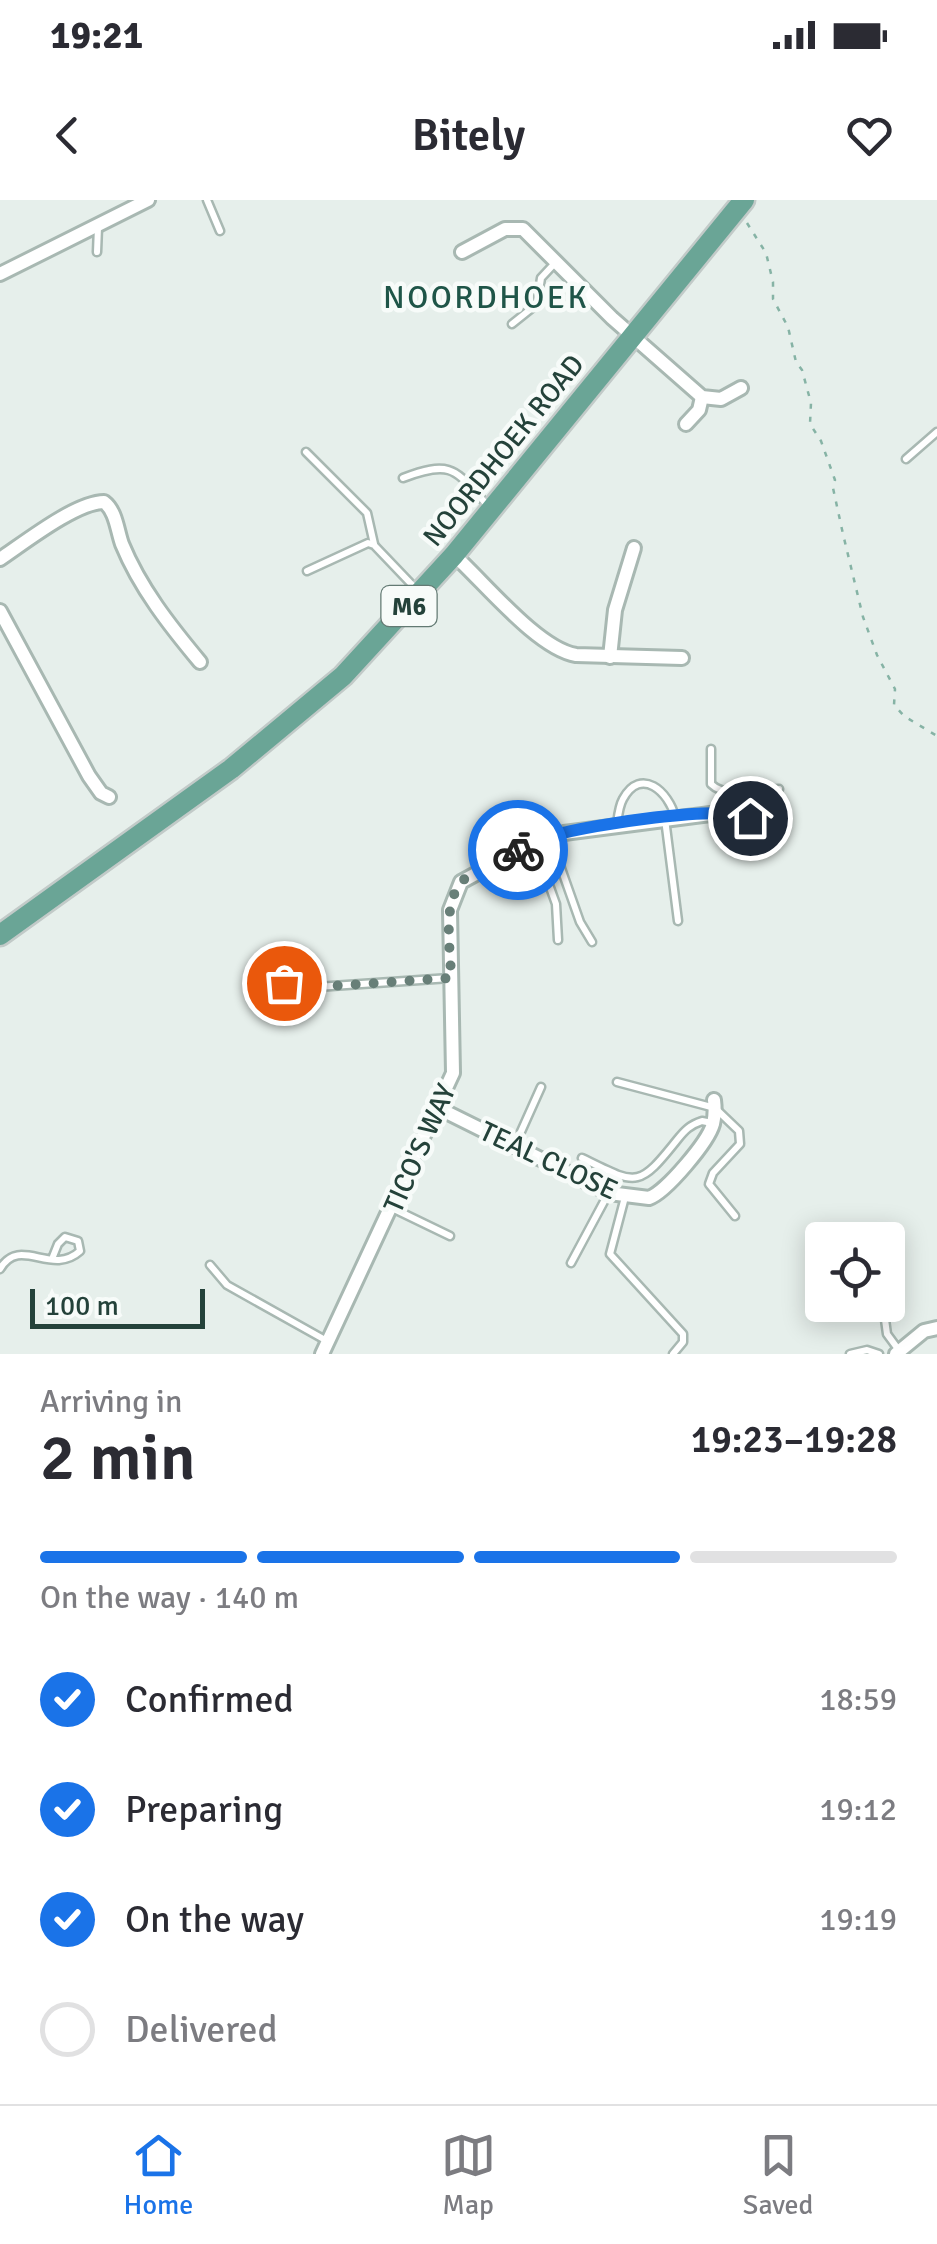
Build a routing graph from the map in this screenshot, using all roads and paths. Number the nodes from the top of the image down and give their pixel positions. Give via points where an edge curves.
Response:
1 (148, 200) edge
2 (207, 200) edge
3 (739, 206) edge
4 (98, 226) junction
5 (220, 231) dead end
6 (97, 252) dead end
7 (462, 252) dead end
8 (556, 262) junction
9 (0, 274) edge
10 (512, 324) dead end
11 (632, 337) junction
12 (741, 388) dead end
13 (702, 397) junction
14 (686, 424) dead end
15 (937, 432) edge
16 (306, 452) dead end
17 (906, 459) dead end
18 (403, 478) dead end
19 (491, 509) junction
20 (374, 545) junction
21 (634, 548) dead end
22 (454, 555) junction
23 (0, 559) edge
24 (306, 571) dead end
25 (420, 594) junction
26 (0, 612) edge
27 (610, 656) junction
28 (682, 658) dead end
29 (200, 662) dead end
30 (937, 736) edge
31 (711, 749) dead end
32 (779, 789) dead end
33 (727, 792) junction
34 (108, 797) dead end
35 (727, 813) junction
36 (670, 818) junction
37 (756, 824) dead end
38 (617, 825) junction
39 (550, 836) junction
40 (534, 842) junction
41 (678, 921) dead end
42 (0, 935) edge
43 (558, 940) dead end
44 (592, 942) dead end
45 (451, 978) junction
46 (284, 983) dead end
47 (616, 1082) dead end
48 (541, 1087) dead end
49 (715, 1104) junction
50 (438, 1108) junction
51 (713, 1124) junction
52 (514, 1146) junction
53 (582, 1158) dead end
54 (609, 1192) junction
55 (625, 1196) junction
56 (392, 1208) junction
57 (735, 1216) dead end
58 (450, 1236) dead end
59 (52, 1259) junction
60 (571, 1263) dead end
61 (210, 1265) dead end
62 (0, 1269) edge
63 (885, 1322) edge
64 (937, 1328) edge
65 (325, 1348) edge
66 (898, 1352) edge
67 (673, 1354) edge
68 (850, 1354) edge
69 (879, 1354) edge

1 - 4 street
2 - 5 lane
3 - 11 main road, NOORDHOEK ROAD / M6
3 - 30 path via 766,253 772,299 788,328 811,403 810,424 835,480 863,617 895,690 894,706
4 - 6 lane
4 - 9 street
7 - 8 street via 518,227
8 - 10 lane via 541,278 537,304
8 - 11 street
11 - 13 street
11 - 19 main road, NOORDHOEK ROAD / M6
12 - 13 street via 728,397
13 - 14 street
15 - 17 lane
16 - 20 lane via 367,512
18 - 19 lane via 450,470
19 - 22 main road, NOORDHOEK ROAD / M6
20 - 24 lane via 360,544
20 - 25 lane
21 - 27 street via 615,610
22 - 25 main road, NOORDHOEK ROAD / M6
22 - 27 street via 554,648
23 - 29 street via 67,516 104,502 142,584
25 - 42 main road, NOORDHOEK ROAD / M6 via 343,676 276,734
26 - 34 street via 89,776
27 - 28 street
31 - 33 lane via 711,784
32 - 33 lane
33 - 35 lane
35 - 36 street, TICO'S WAY
35 - 37 street, TICO'S WAY
36 - 38 street, TICO'S WAY
36 - 38 lane via 668,797 645,782 624,797
36 - 41 lane
38 - 39 street, TICO'S WAY
39 - 40 street, TICO'S WAY
39 - 44 lane
40 - 43 lane via 556,904
40 - 45 street, TICO'S WAY via 467,876 456,890
45 - 46 lane
45 - 50 street, TICO'S WAY via 455,1061
47 - 49 lane
48 - 52 lane
49 - 51 street, TEAL CLOSE
49 - 57 lane via 742,1140 710,1184
50 - 52 street, TEAL CLOSE
50 - 56 street, TICO'S WAY
51 - 53 lane via 686,1129 643,1178 619,1176
51 - 55 street, TEAL CLOSE via 659,1194
52 - 54 street, TEAL CLOSE
54 - 55 street, TEAL CLOSE
54 - 60 lane
55 - 67 lane via 610,1254 683,1334
56 - 58 lane
56 - 65 street, TICO'S WAY
59 - 59 lane via 62,1240 76,1238 77,1254
59 - 62 lane via 16,1253
61 - 65 lane via 227,1285
63 - 66 lane
64 - 66 street
68 - 69 lane

